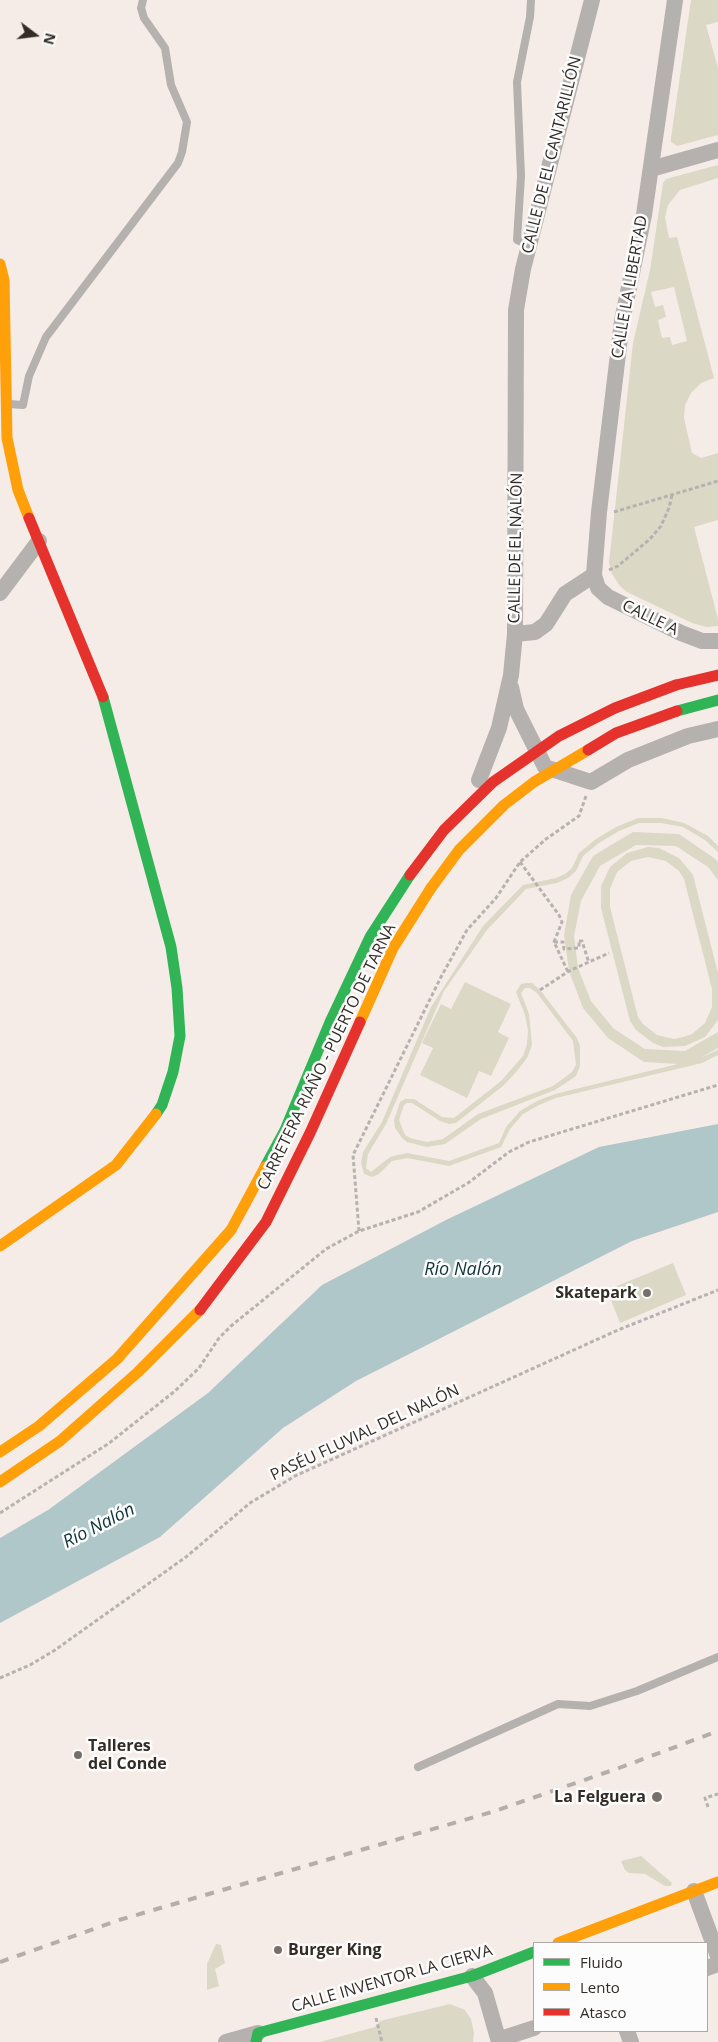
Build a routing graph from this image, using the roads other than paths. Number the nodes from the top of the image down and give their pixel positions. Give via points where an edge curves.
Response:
1 (143, 0) edge
2 (531, 0) edge
3 (592, 0) edge
4 (675, 0) edge
5 (718, 150) edge
6 (650, 168) junction
7 (529, 245) junction
8 (0, 264) edge
9 (516, 310) joint
10 (6, 404) junction
11 (39, 541) junction
12 (594, 575) junction
13 (0, 593) edge
14 (515, 634) junction
15 (718, 641) edge
16 (511, 674) junction
17 (718, 675) edge
18 (718, 700) edge
19 (718, 728) edge
20 (479, 780) dead end
21 (0, 1246) edge
22 (0, 1452) edge
23 (0, 1482) edge
24 (718, 1657) edge
25 (418, 1767) dead end
26 (718, 1882) edge
27 (694, 1891) junction
28 (561, 1942) edge
29 (533, 1952) edge
30 (718, 1956) edge
31 (472, 1976) junction
32 (533, 2028) edge
33 (257, 2038) edge
34 (500, 2041) edge
35 (226, 2042) edge

1 - 10 lane via 144,18 165,48 172,86 187,122 182,152 178,163 46,337 29,376 23,405
2 - 7 lane via 516,82 522,176 518,240
3 - 7 street, CALLE DE EL CANTARILLÓN
4 - 6 street, CALLE LA LIBERTAD
5 - 6 street
6 - 12 street, CALLE LA LIBERTAD via 644,215 622,321
7 - 9 street, CALLE DE EL CANTARILLÓN
8 - 10 main road via 4,280
9 - 14 street, CALLE DE EL NALÓN
10 - 11 main road via 7,438 18,490
11 - 13 street
11 - 21 main road via 107,706 131,788 171,947 180,1036 162,1105 116,1165
12 - 14 street via 565,594 546,624 535,632
12 - 15 street, CALLE A via 598,588 608,597 681,633 702,641
14 - 16 street, CALLE DE EL NALÓN
16 - 19 street via 516,710 545,767 591,782 628,760 688,736
16 - 20 street, CALLE DE EL NALÓN via 499,728
17 - 22 main road, CARRETERA RIAÑO - PUERTO DE TARNA, bridge via 676,685 615,708 559,736 493,782 444,830 370,937 285,1130 231,1230 117,1359 39,1426
18 - 23 main road, CARRETERA RIAÑO - PUERTO DE TARNA, bridge via 616,733 534,782 459,850 393,948 266,1222 207,1303 138,1372 60,1441
24 - 25 lane via 637,1691 590,1706 558,1704
26 - 27 main road
27 - 28 main road
27 - 30 street
29 - 31 main road, CALLE INVENTOR LA CIERVA
31 - 33 main road, CALLE INVENTOR LA CIERVA
31 - 34 street via 485,1993
32 - 34 street
33 - 35 street

